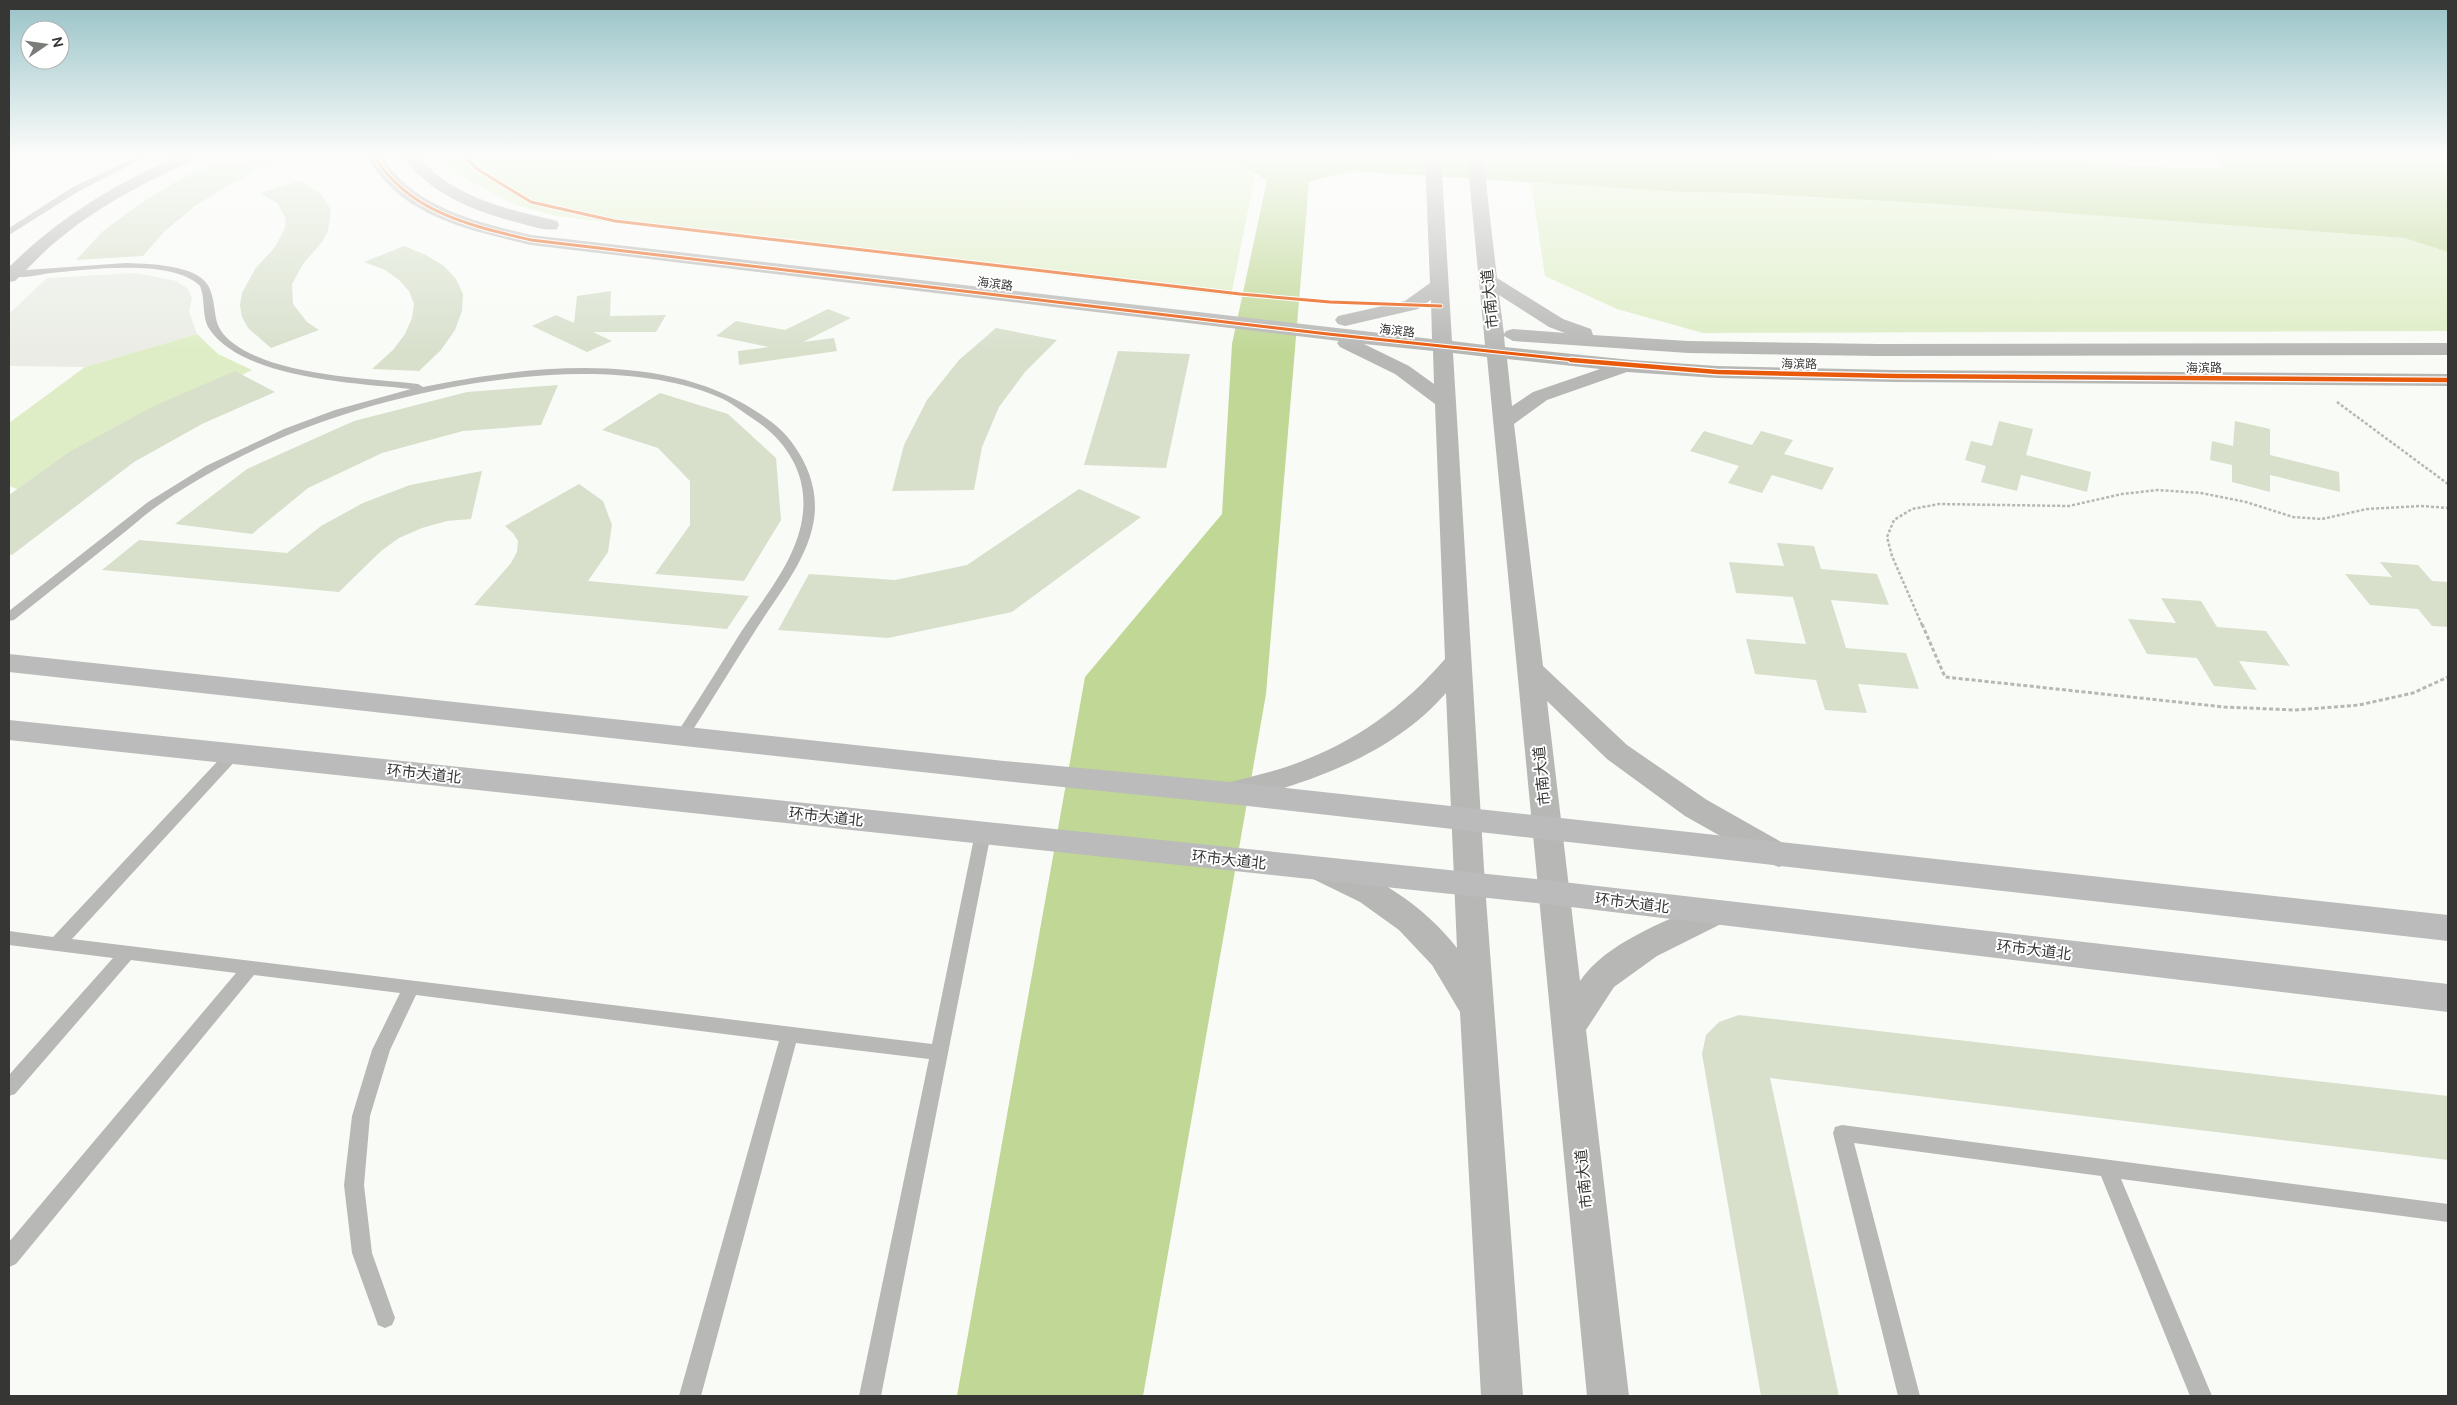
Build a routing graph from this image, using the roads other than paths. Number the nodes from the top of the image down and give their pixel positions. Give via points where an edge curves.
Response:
1 (25, 222) edge
2 (70, 222) edge
3 (463, 222) edge
4 (536, 222) edge
5 (1437, 222) edge
6 (1482, 222) edge
7 (9, 232) edge
8 (10, 276) edge
9 (1488, 280) junction
10 (1440, 285) junction
11 (1206, 311) junction
12 (1346, 320) junction
13 (1328, 334) junction
14 (1442, 337) junction
15 (1495, 342) junction
16 (1613, 343) junction
17 (2448, 349) edge
18 (1631, 366) junction
19 (2448, 380) edge
20 (426, 388) junction
21 (1446, 402) junction
22 (1504, 422) junction
23 (9, 617) edge
24 (1458, 661) junction
25 (9, 663) edge
26 (1530, 669) junction
27 (9, 730) edge
28 (682, 736) junction
29 (233, 754) junction
30 (1230, 793) junction
31 (1466, 821) junction
32 (1548, 830) junction
33 (983, 834) junction
34 (1779, 856) junction
35 (1322, 869) junction
36 (1469, 885) junction
37 (1554, 893) junction
38 (1714, 912) junction
39 (2448, 928) edge
40 (9, 938) edge
41 (57, 944) junction
42 (127, 953) junction
43 (250, 968) junction
44 (411, 988) junction
45 (2448, 998) edge
46 (1477, 1012) junction
47 (1568, 1028) junction
48 (790, 1034) junction
49 (940, 1052) junction
50 (9, 1088) edge
51 (2107, 1168) junction
52 (2448, 1213) edge
53 (9, 1257) edge
54 (385, 1318) dead end
55 (690, 1396) edge
56 (870, 1396) edge
57 (1502, 1396) edge
58 (1608, 1396) edge
59 (1909, 1396) edge
60 (2201, 1396) edge

1 - 7 lane
2 - 8 street
3 - 11 street, 海滨路 via 531,240
4 - 11 street, 海滨路
5 - 10 street
6 - 9 street, 市南大道
8 - 20 lane via 117,267 172,270 191,275 204,284 209,294 207,307 214,329 235,348 267,363 311,374
9 - 15 street, 市南大道
9 - 16 street via 1556,323
10 - 12 street via 1411,305
10 - 14 street
11 - 12 street, 海滨路
11 - 13 street, 海滨路
12 - 14 street, 海滨路
13 - 14 street, 海滨路
13 - 21 street via 1402,370
14 - 15 street, 海滨路
14 - 21 street
15 - 16 street, 海滨路
15 - 18 street, 海滨路
15 - 22 street, 市南大道
16 - 17 street, 海滨路 via 1878,350
18 - 19 street, 海滨路 via 1717,372 1884,376
18 - 22 street via 1540,396
20 - 23 lane via 358,406 290,430 224,460 163,497
20 - 28 lane via 494,376 558,371 619,372 674,380 722,395 761,415 789,442 806,476 809,514 796,557
21 - 24 street
22 - 26 street, 市南大道
24 - 30 street via 1436,690 1407,716 1371,741 1281,780
24 - 31 street
25 - 28 main road
26 - 32 street, 市南大道
26 - 34 street via 1617,752 1696,808
27 - 29 main road, 环市大道北
28 - 30 main road
29 - 33 main road, 环市大道北
29 - 41 lane
30 - 31 main road
31 - 32 main road
31 - 36 street
32 - 34 main road
32 - 37 street, 市南大道
33 - 35 main road, 环市大道北
33 - 49 lane
34 - 39 main road
35 - 36 main road, 环市大道北
35 - 46 street via 1362,887 1399,910 1431,938 1457,973
36 - 37 main road, 环市大道北
36 - 46 street
37 - 38 main road, 环市大道北
37 - 47 street, 市南大道
38 - 45 main road, 环市大道北
38 - 47 street via 1645,947 1602,977
40 - 41 lane
41 - 42 lane
42 - 43 lane
42 - 50 lane
43 - 44 lane
43 - 53 lane
44 - 48 lane
44 - 54 lane via 381,1050 361,1116 354,1184 362,1253
46 - 57 street
47 - 58 street, 市南大道
48 - 49 lane
48 - 55 lane
49 - 56 lane
51 - 52 lane
51 - 59 lane via 1842,1134
51 - 60 lane

